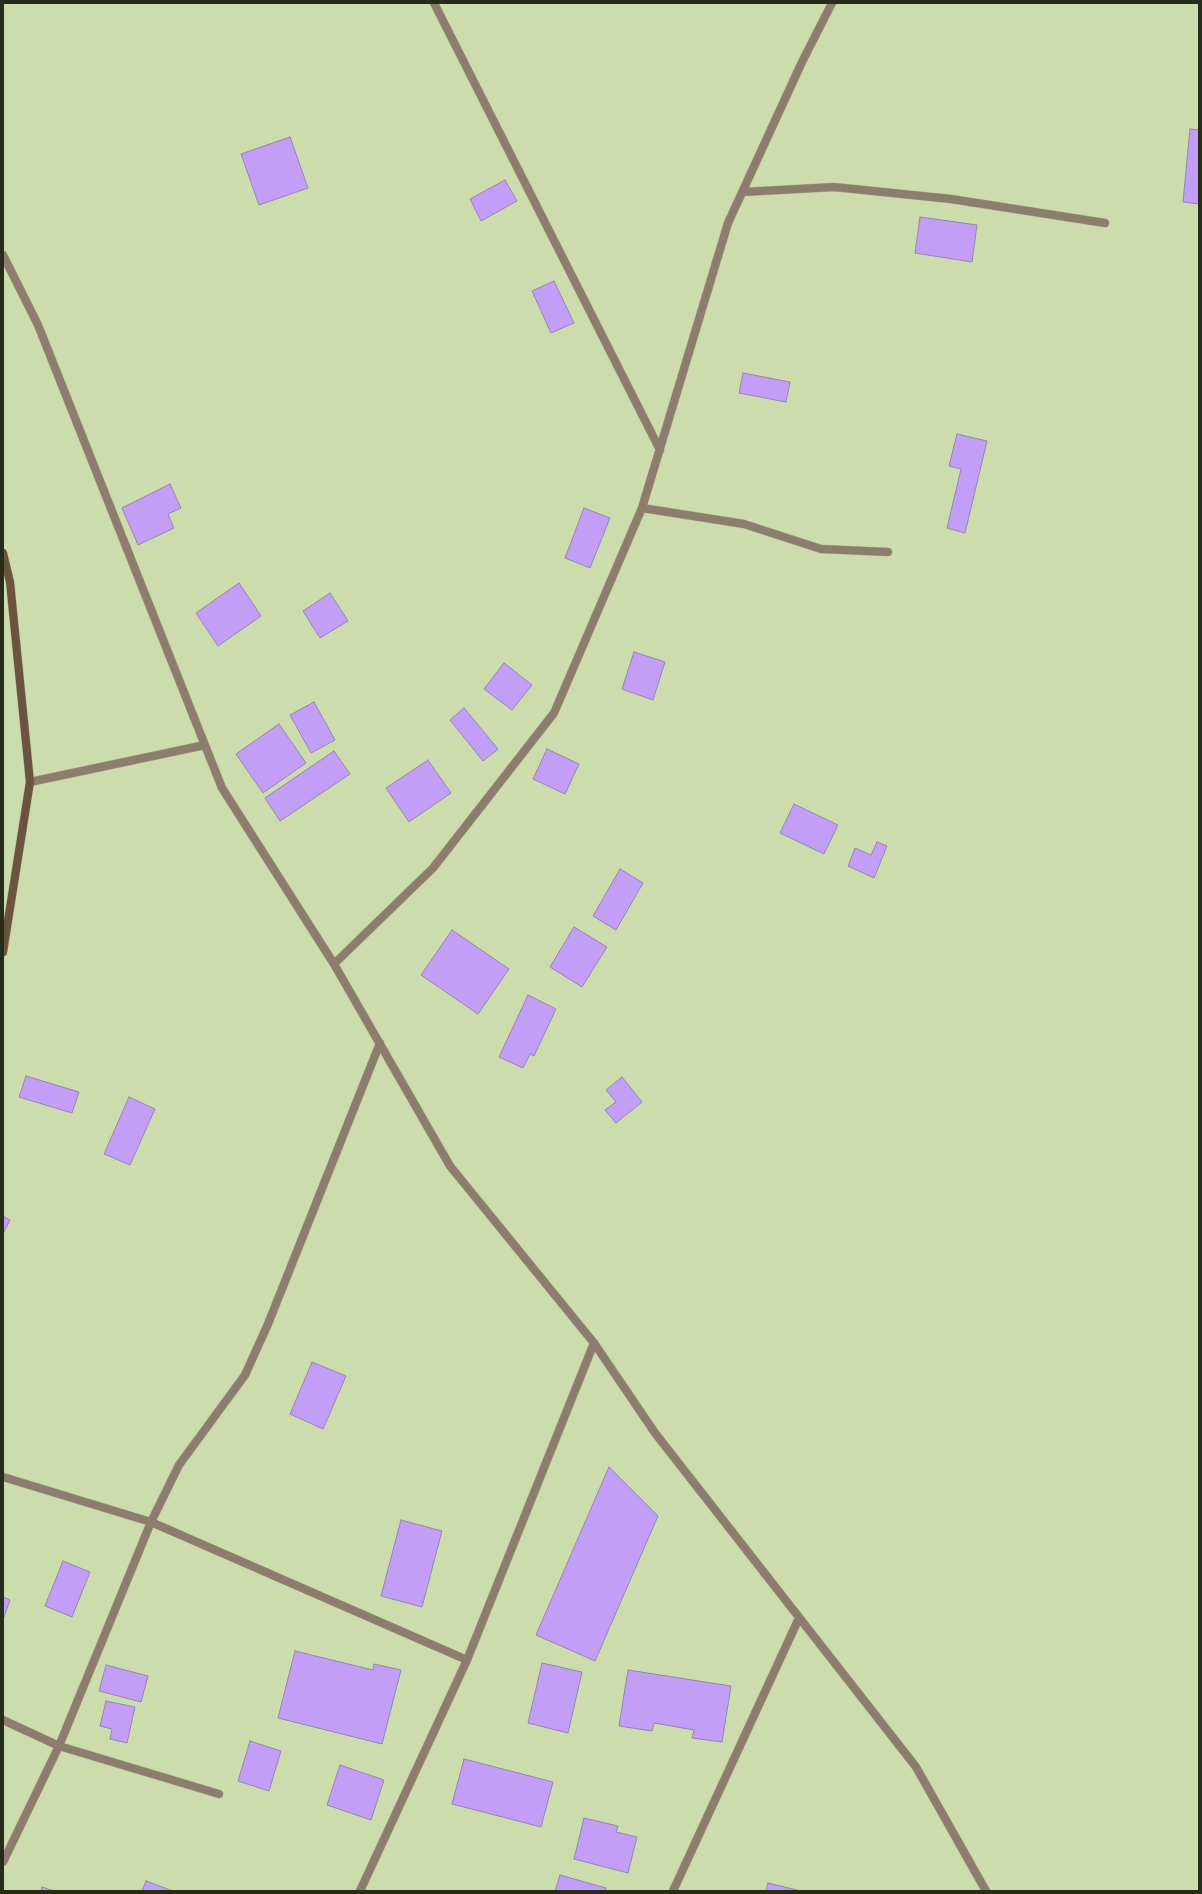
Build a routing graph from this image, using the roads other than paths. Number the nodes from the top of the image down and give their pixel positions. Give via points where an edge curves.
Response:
1 (434, 3) edge
2 (832, 3) edge
3 (743, 192) junction
4 (1105, 223) dead end
5 (3, 255) edge
6 (660, 450) junction
7 (642, 508) junction
8 (888, 552) dead end
9 (3, 553) edge
10 (205, 745) junction
11 (30, 782) junction
12 (3, 952) edge
13 (334, 964) junction
14 (380, 1043) junction
15 (594, 1343) junction
16 (3, 1477) edge
17 (151, 1522) junction
18 (799, 1618) junction
19 (467, 1660) junction
20 (3, 1720) edge
21 (59, 1746) junction
22 (219, 1794) dead end
23 (3, 1862) edge
24 (360, 1891) edge
25 (673, 1891) edge
26 (986, 1891) edge

1 - 6 street
2 - 3 street via 802,62
3 - 4 street via 834,187 951,199
3 - 6 street via 728,223
5 - 10 street via 38,325
6 - 7 street
7 - 8 street via 744,524 821,549
7 - 13 street via 554,713 433,868
9 - 11 main road via 10,582
10 - 11 street
10 - 13 street via 222,788
11 - 12 main road
13 - 14 street
14 - 15 street via 450,1166
14 - 17 street via 271,1317 245,1375 179,1465
15 - 18 street via 655,1433
15 - 19 street
16 - 17 street
17 - 19 street
17 - 21 street
18 - 25 street
18 - 26 street via 916,1768
19 - 24 street
20 - 21 street
21 - 22 street
21 - 23 street

